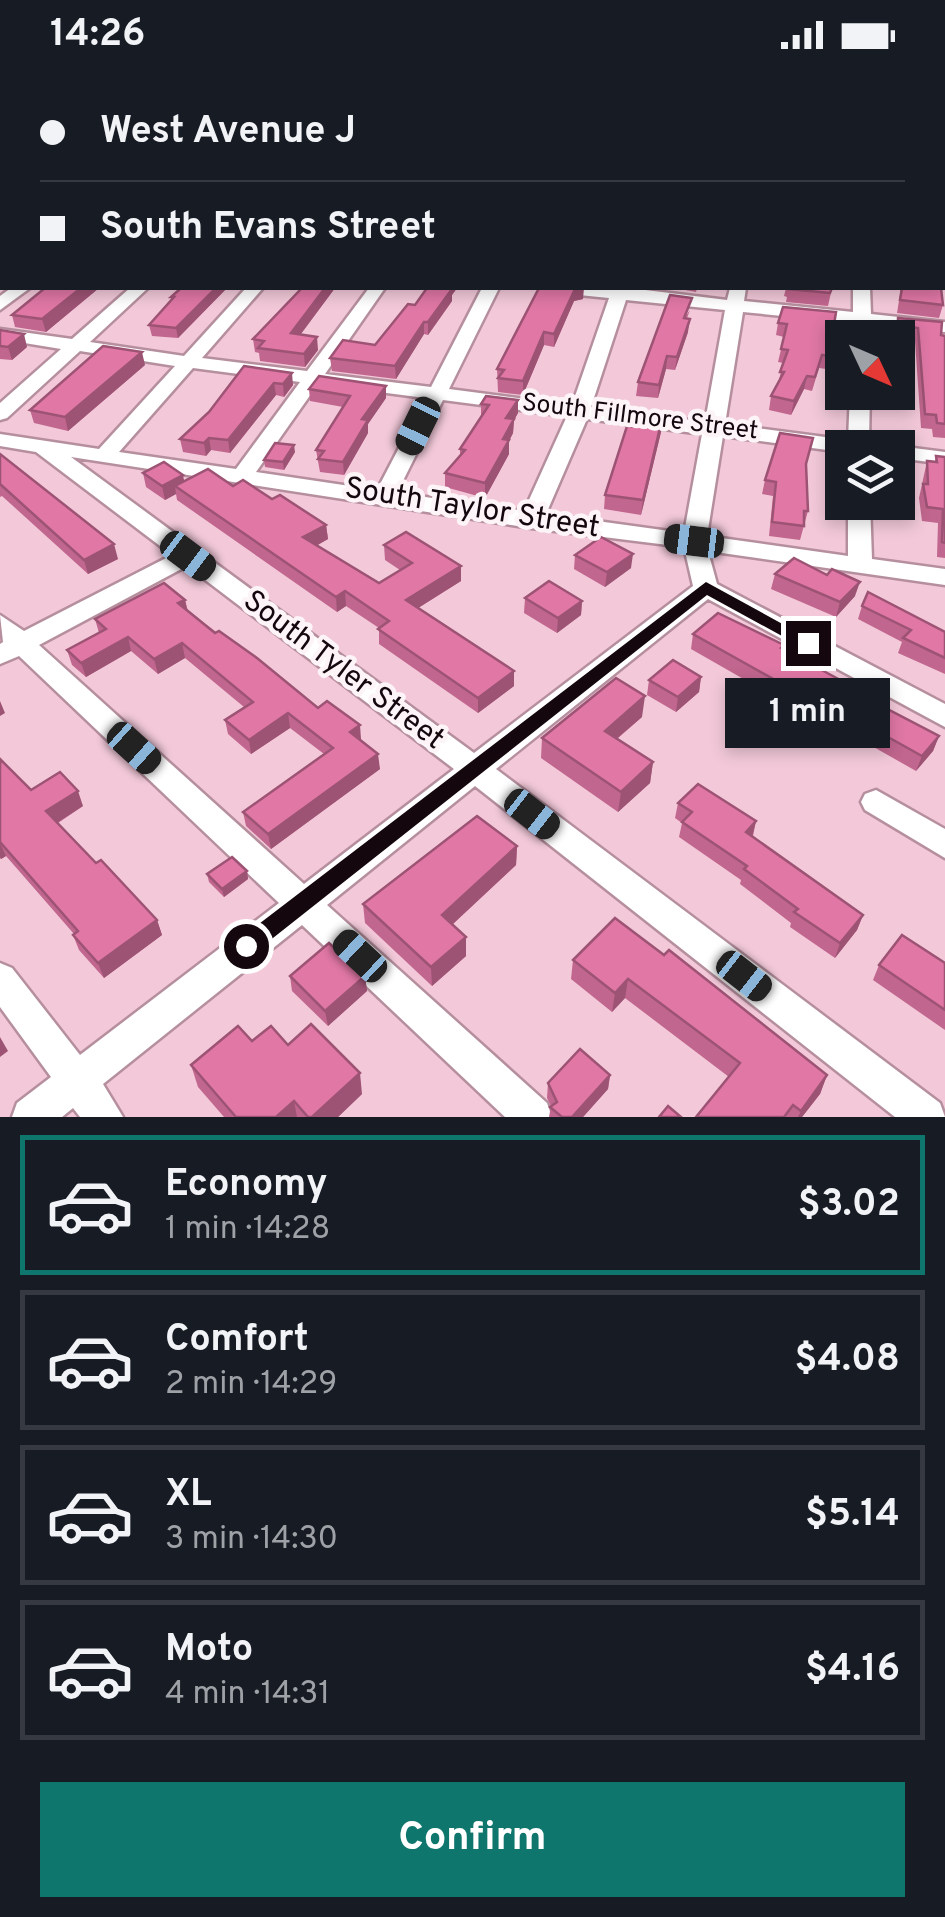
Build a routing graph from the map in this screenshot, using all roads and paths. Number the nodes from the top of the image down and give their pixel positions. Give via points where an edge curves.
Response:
1 (138, 290) edge
2 (252, 290) edge
3 (377, 290) edge
4 (491, 290) edge
5 (862, 290) edge
6 (620, 291) edge
7 (735, 297) edge
8 (829, 320) edge
9 (862, 320) edge
10 (945, 326) edge
11 (915, 327) edge
12 (0, 334) edge
13 (74, 346) junction
14 (188, 362) junction
15 (314, 377) junction
16 (434, 392) junction
17 (580, 411) junction
18 (0, 414) edge
19 (716, 428) junction
20 (0, 440) edge
21 (825, 442) edge
22 (43, 447) junction
23 (915, 454) edge
24 (106, 455) junction
25 (945, 458) edge
26 (243, 475) junction
27 (385, 495) junction
28 (859, 520) edge
29 (532, 521) junction
30 (694, 541) junction
31 (188, 556) junction
32 (860, 565) junction
33 (945, 578) edge
34 (706, 588) junction
35 (7, 642) edge
36 (945, 718) edge
37 (472, 767) junction
38 (876, 802) dead end
39 (945, 845) edge
40 (303, 902) junction
41 (0, 979) edge
42 (76, 1082) junction
43 (31, 1117) edge
44 (104, 1117) edge
45 (533, 1117) edge
46 (925, 1117) edge

1 - 13 street
2 - 14 street
3 - 15 street
4 - 16 street
5 - 9 street
6 - 7 street
6 - 17 street
7 - 8 street
7 - 19 street
10 - 11 street
12 - 13 street, South Fillmore Street
13 - 14 street, South Fillmore Street
13 - 18 street
14 - 15 street, South Fillmore Street
14 - 24 street
15 - 16 street, South Fillmore Street
15 - 26 street
16 - 17 street, South Fillmore Street
16 - 27 street
17 - 19 street, South Fillmore Street
17 - 29 street
19 - 21 street, South Fillmore Street
19 - 30 street
20 - 22 street, South Taylor Street
22 - 24 street, South Taylor Street
22 - 31 street, South Tyler Street
23 - 25 street
24 - 26 street, South Taylor Street
26 - 27 street, South Taylor Street
27 - 29 street, South Taylor Street
28 - 32 street
29 - 30 street, South Taylor Street
30 - 32 street, South Taylor Street
30 - 34 street
31 - 35 street
31 - 37 street, South Tyler Street
32 - 33 street, South Taylor Street
34 - 36 street
34 - 37 street
35 - 40 street
37 - 40 street
37 - 46 street, South Tyler Street
38 - 39 street
40 - 42 street
40 - 45 street
41 - 42 street
42 - 43 street
42 - 44 street

